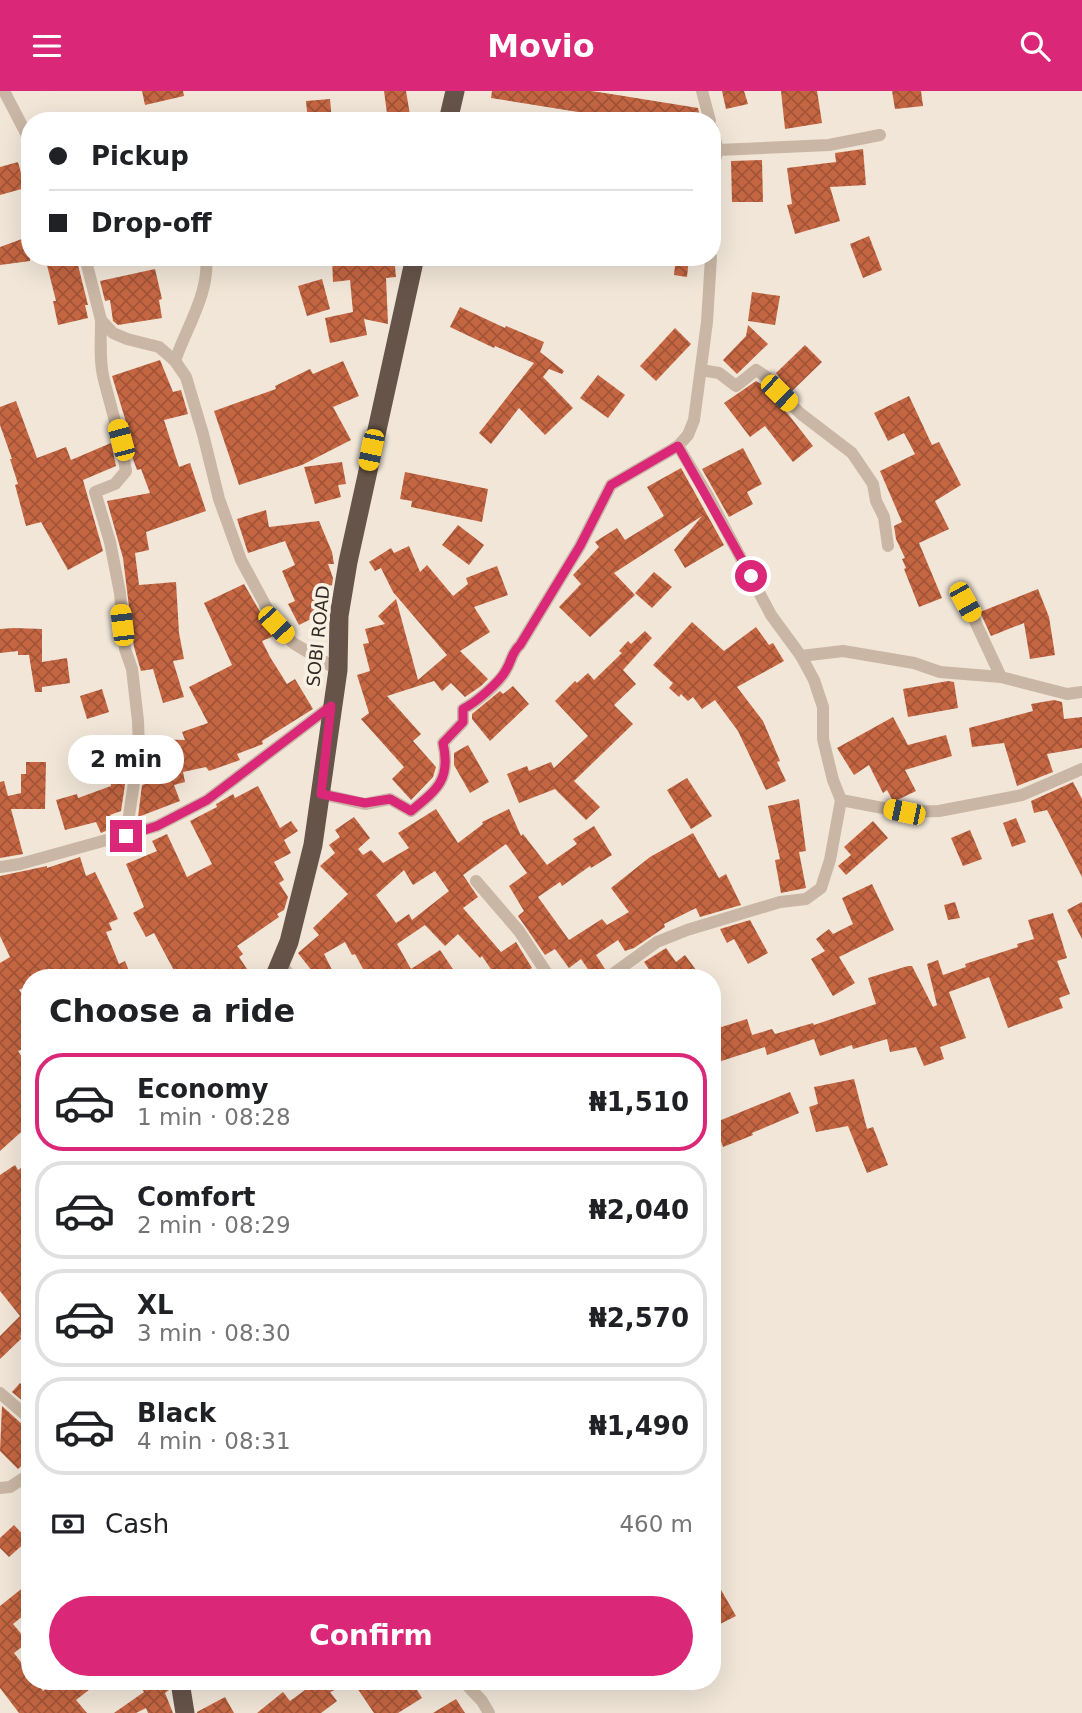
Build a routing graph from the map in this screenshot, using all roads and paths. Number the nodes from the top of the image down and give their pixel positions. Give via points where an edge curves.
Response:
1 (4, 91) edge
2 (455, 91) edge
3 (702, 91) edge
4 (450, 112) edge
5 (708, 112) edge
6 (21, 124) edge
7 (880, 135) dead end
8 (721, 150) edge
9 (87, 266) edge
10 (206, 266) edge
11 (413, 266) edge
12 (710, 266) edge
13 (101, 320) junction
14 (175, 362) junction
15 (701, 370) junction
16 (678, 446) junction
17 (888, 546) dead end
18 (965, 602) dead end
19 (802, 656) junction
20 (338, 670) junction
21 (1000, 677) junction
22 (1082, 692) edge
23 (331, 706) junction
24 (1082, 769) edge
25 (321, 794) junction
26 (841, 800) junction
27 (126, 836) junction
28 (0, 867) edge
29 (476, 881) dead end
30 (283, 969) edge
31 (545, 969) edge
32 (620, 969) edge
33 (0, 1393) edge
34 (21, 1411) edge
35 (21, 1480) edge
36 (0, 1488) edge
37 (181, 1690) edge
38 (472, 1690) edge
39 (185, 1713) edge
40 (489, 1713) edge

1 - 6 street
2 - 4 highway
3 - 5 street
7 - 8 street via 828,145
9 - 13 street
10 - 14 street via 197,306
11 - 20 highway, SOBI ROAD via 348,562 339,616
12 - 15 street
13 - 14 street via 113,333 159,347
13 - 27 street via 104,379 126,471 115,484 95,492 120,593 138,721 139,749
14 - 20 street via 186,377 232,535 263,601 293,643
15 - 16 street via 694,420
15 - 17 street via 719,373 736,386 756,370 774,382 801,414 852,453 873,484
16 - 19 street via 771,615
16 - 25 street via 611,485 580,546 513,652 506,672 463,709 463,722 443,743 448,763 436,791 411,811 390,799 365,803
18 - 21 street
19 - 21 street via 843,651 914,663 940,673
19 - 26 street via 823,707 823,739
20 - 23 highway, SOBI ROAD
21 - 22 street via 1067,694
23 - 25 highway, SOBI ROAD
23 - 27 street via 207,800
24 - 26 street via 1022,795 939,811 904,812
25 - 30 highway, SOBI ROAD
26 - 32 street via 821,888 806,899 780,902 657,942
27 - 28 street
29 - 31 street
33 - 34 street
35 - 36 street
37 - 39 highway
38 - 40 street

